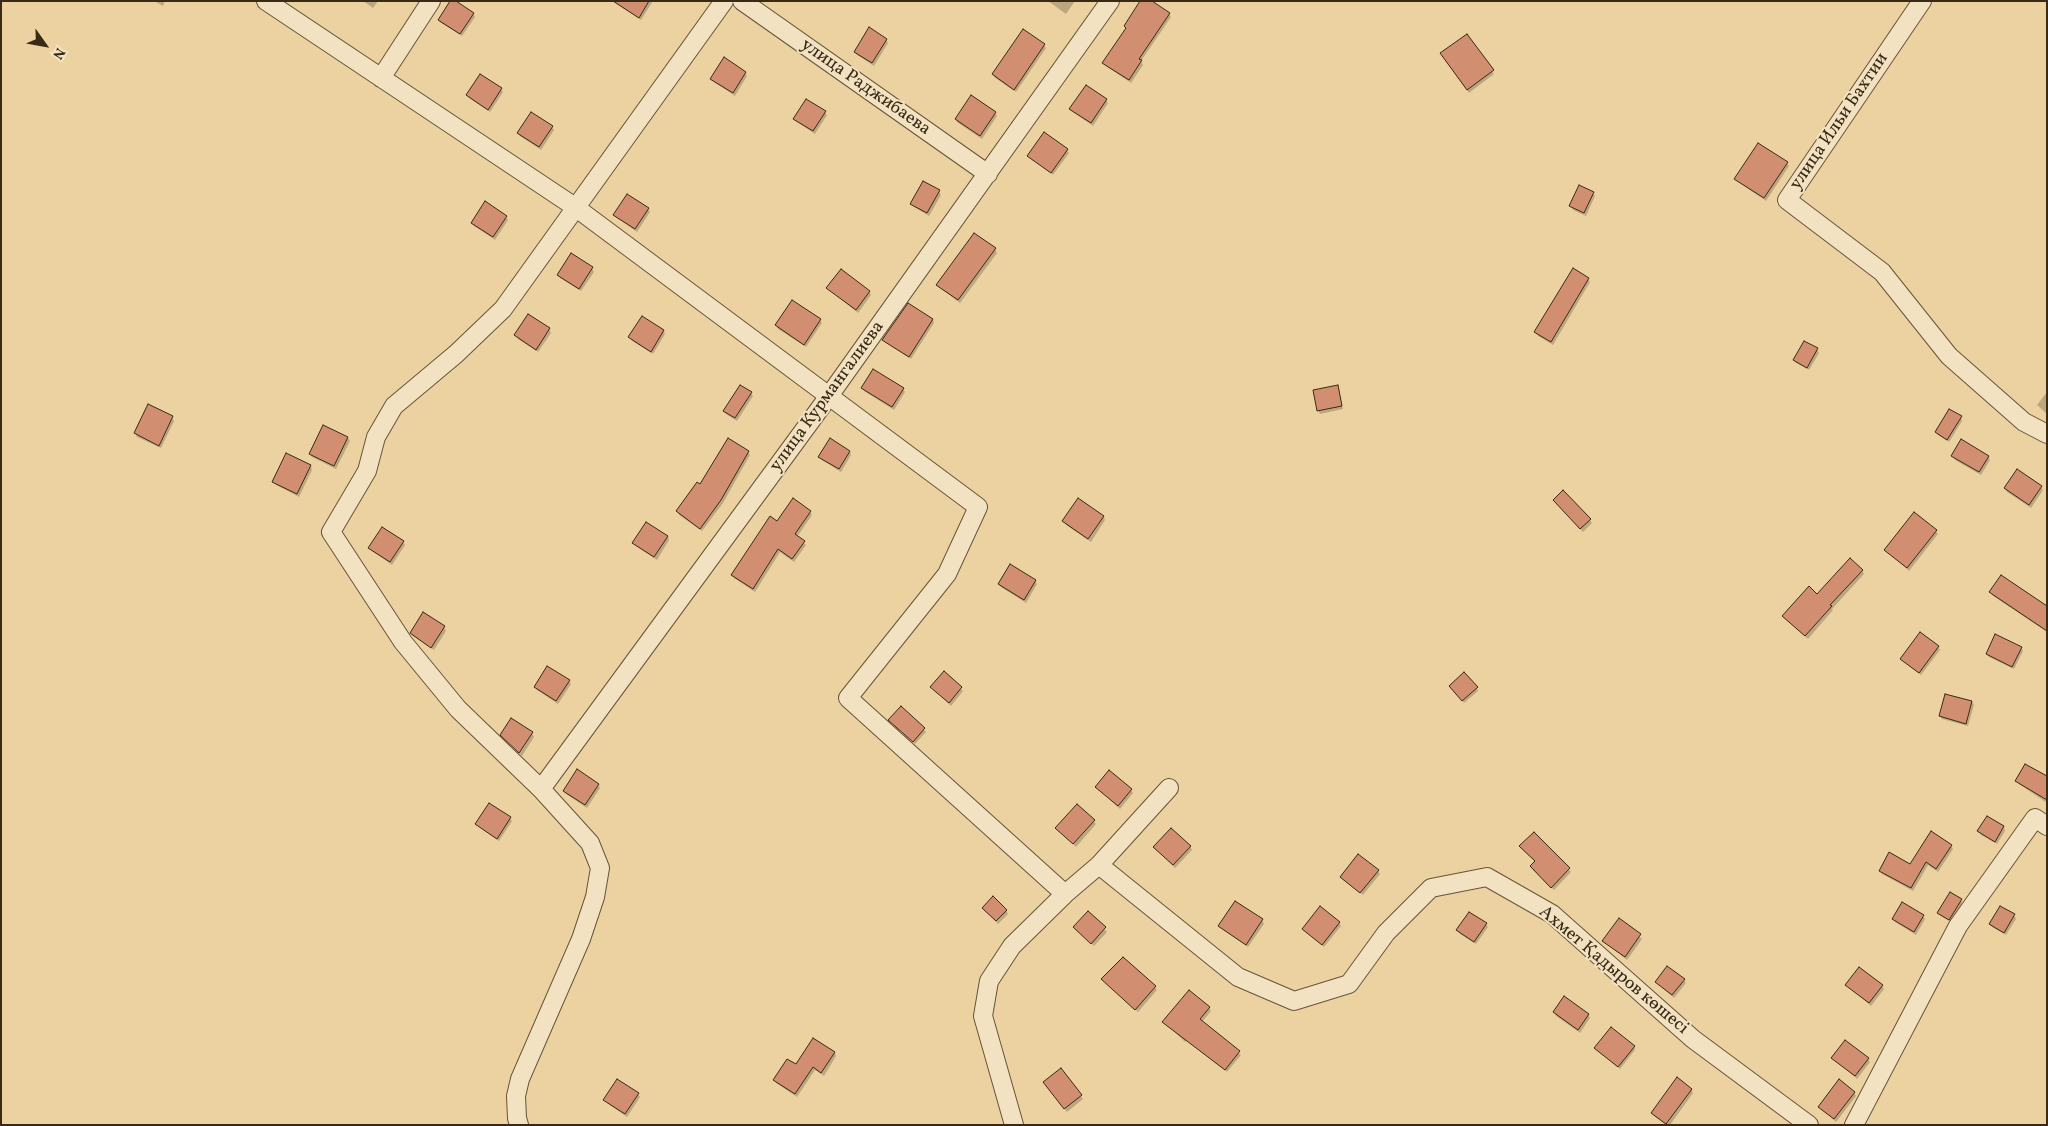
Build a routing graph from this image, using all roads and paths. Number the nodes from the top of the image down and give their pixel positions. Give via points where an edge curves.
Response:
1 (266, 1) edge
2 (431, 1) edge
3 (724, 1) edge
4 (742, 1) edge
5 (1110, 1) edge
6 (1922, 1) edge
7 (381, 78) junction
8 (988, 174) junction
9 (575, 207) junction
10 (829, 396) junction
11 (2047, 434) edge
12 (1169, 788) dead end
13 (541, 789) junction
14 (2041, 822) edge
15 (1099, 865) junction
16 (1065, 894) junction
17 (520, 1125) edge
18 (1014, 1125) edge
19 (1809, 1125) edge
20 (1854, 1125) edge

1 - 7 street
2 - 7 street
3 - 9 street
4 - 8 street, улица Раджибаева
5 - 8 street, улица Курмангалиева
6 - 11 street, улица Ильи Бахтии via 1788,200 1882,272 1949,356 2024,422
7 - 9 street
8 - 10 street, улица Курмангалиева
9 - 10 street
9 - 13 street via 503,309 394,406 376,436 367,471 331,532 403,642 458,710
10 - 13 street, улица Курмангалиева
10 - 16 street via 978,507 947,574 848,698
12 - 15 street
13 - 17 street via 590,843 600,868 581,939 520,1079 516,1096
14 - 20 street via 1958,926
15 - 16 street
15 - 19 street, Ахмет Қадыров көшесі via 1238,977 1294,1001 1349,984 1386,933 1431,888 1487,877 1552,914 1692,1039
16 - 18 street via 1012,946 988,981 983,1016

